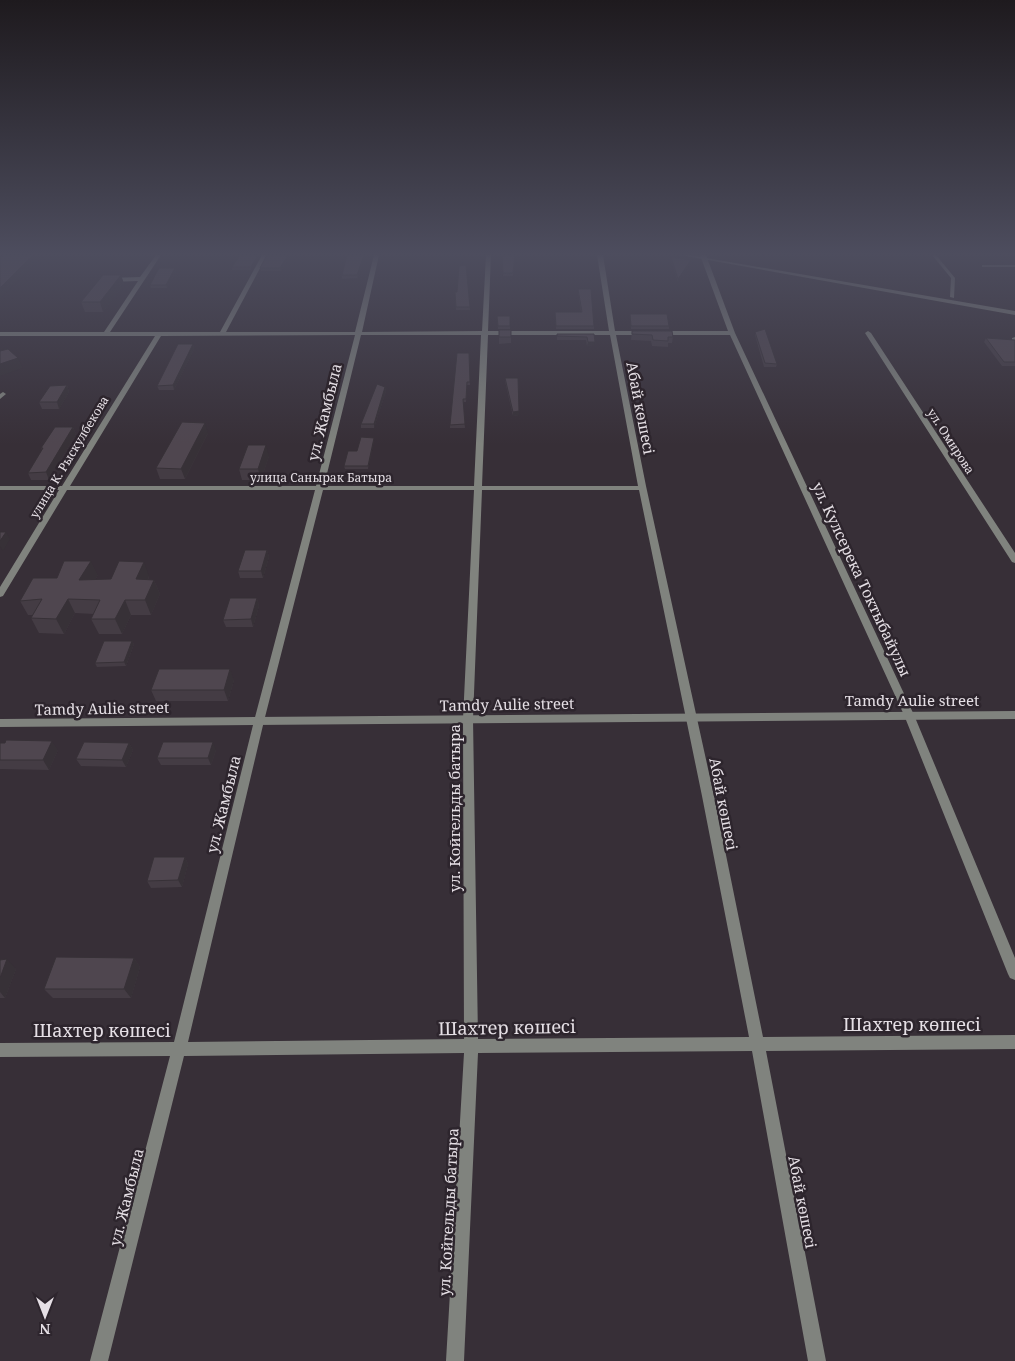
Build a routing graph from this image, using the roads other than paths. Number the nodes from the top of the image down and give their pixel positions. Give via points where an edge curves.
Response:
1 (116, 319) edge
2 (230, 319) edge
3 (362, 319) edge
4 (486, 319) edge
5 (609, 319) edge
6 (727, 319) edge
7 (485, 333) junction
8 (611, 333) junction
9 (732, 333) junction
10 (868, 333) dead end
11 (0, 334) edge
12 (106, 334) junction
13 (159, 334) junction
14 (222, 334) junction
15 (359, 334) junction
16 (0, 488) edge
17 (65, 488) junction
18 (642, 488) junction
19 (320, 489) junction
20 (479, 489) junction
21 (1015, 560) edge
22 (0, 594) edge
23 (1015, 715) edge
24 (909, 716) junction
25 (692, 717) junction
26 (468, 719) junction
27 (259, 721) junction
28 (0, 724) edge
29 (1015, 974) edge
30 (1015, 1042) edge
31 (757, 1044) junction
32 (470, 1046) junction
33 (180, 1049) junction
34 (0, 1050) edge
35 (99, 1361) edge
36 (455, 1361) edge
37 (818, 1361) edge

1 - 12 street
2 - 14 street
3 - 15 street, ул. Жамбыла
4 - 7 street, ул. Койгельды батыра
5 - 8 street, Абай көшесі
6 - 9 street, ул. Кулсерека Токтыбайулы
7 - 8 street
7 - 15 street
7 - 20 street, ул. Койгельды батыра
8 - 9 street
8 - 18 street, Абай көшесі
9 - 24 street, ул. Кулсерека Токтыбайулы
10 - 21 street, ул. Омирова
11 - 12 street
12 - 13 street
13 - 14 street
13 - 17 street, улица К. Рыскулбекова
14 - 15 street
15 - 19 street, ул. Жамбыла
16 - 17 street, улица Санырак Батыра
17 - 19 street, улица Санырак Батыра
17 - 22 street, улица К. Рыскулбекова
18 - 20 street, улица Санырак Батыра
18 - 25 street, Абай көшесі
19 - 20 street, улица Санырак Батыра
19 - 27 street, ул. Жамбыла
20 - 26 street, ул. Койгельды батыра
23 - 24 street, Tamdy Aulie street
24 - 25 street, Tamdy Aulie street
24 - 29 street, ул. Кулсерека Токтыбайулы
25 - 26 street, Tamdy Aulie street
25 - 31 street, Абай көшесі
26 - 27 street, Tamdy Aulie street
26 - 32 street, ул. Койгельды батыра
27 - 28 street, Tamdy Aulie street
27 - 33 street, ул. Жамбыла
30 - 31 street, Шахтер көшесі
31 - 32 street, Шахтер көшесі
31 - 37 street, Абай көшесі
32 - 33 street, Шахтер көшесі
32 - 36 street, ул. Койгельды батыра
33 - 34 street, Шахтер көшесі
33 - 35 street, ул. Жамбыла

